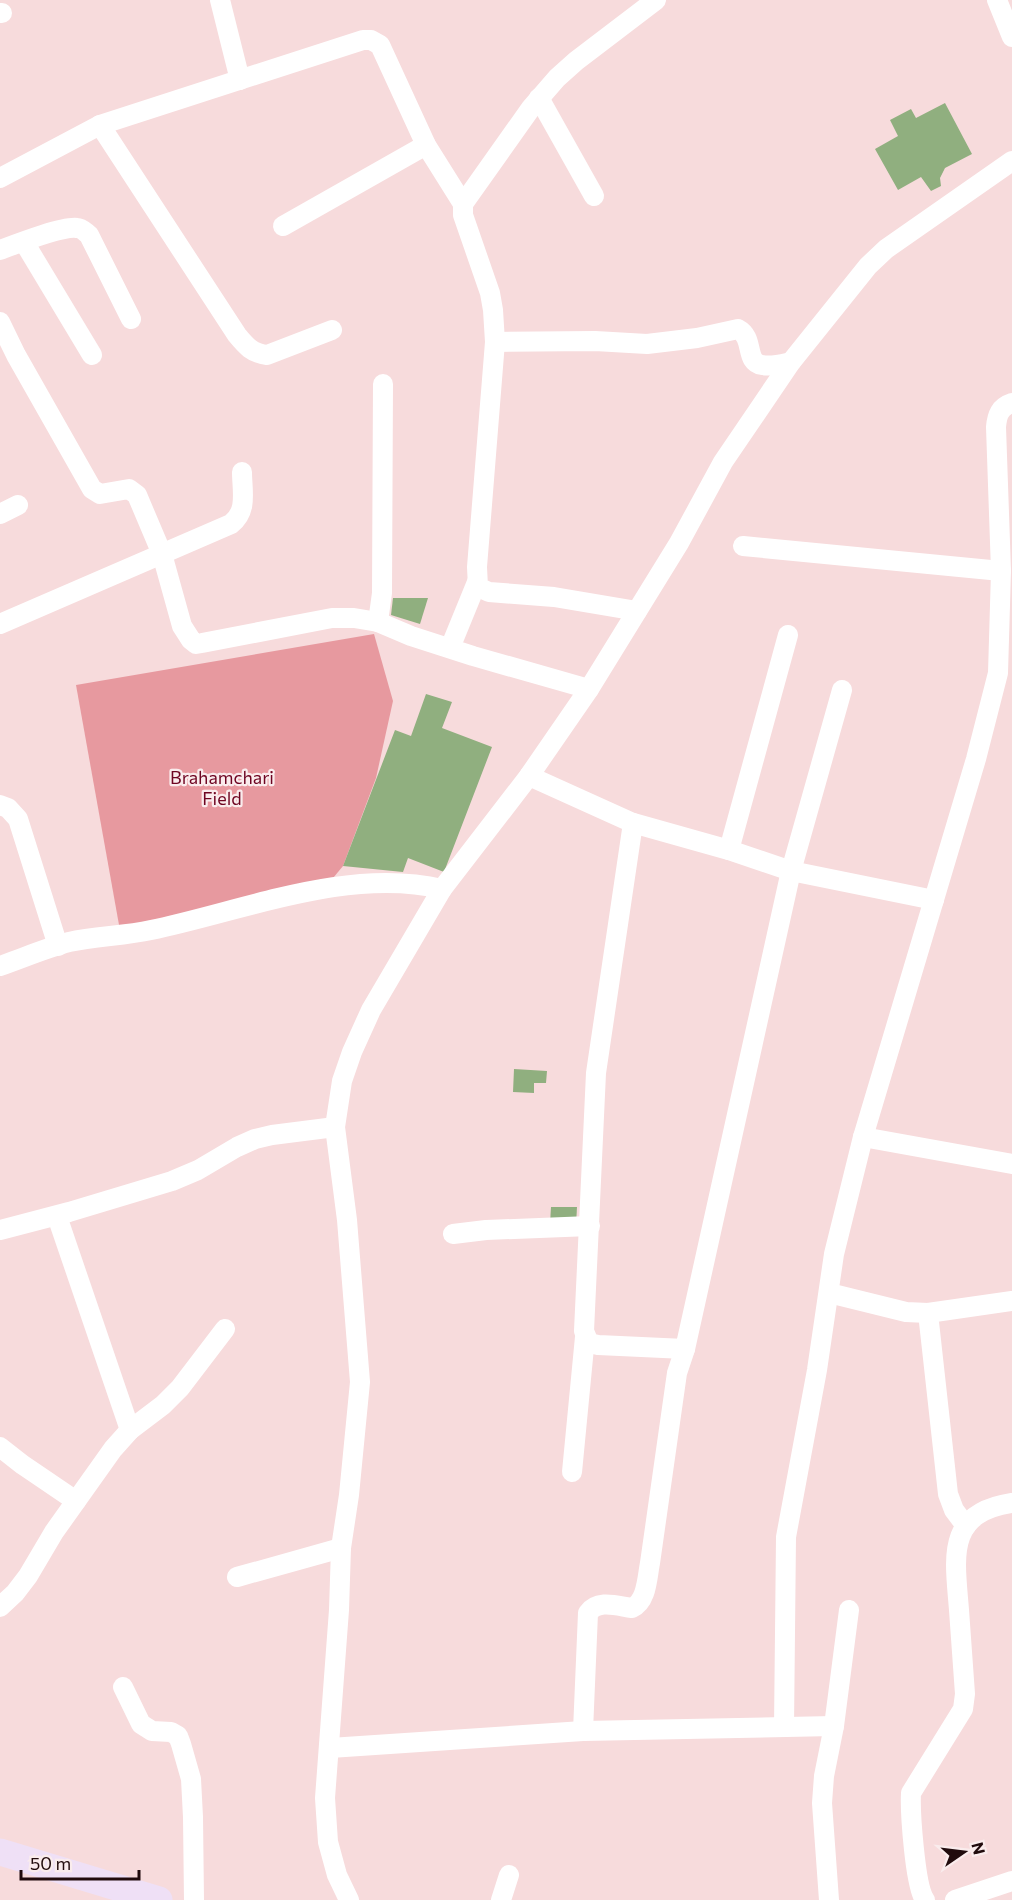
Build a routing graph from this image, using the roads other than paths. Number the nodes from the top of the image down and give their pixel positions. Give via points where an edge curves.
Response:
1 (220, 0) edge
2 (656, 0) edge
3 (1003, 2) edge
4 (1012, 37) edge
5 (240, 80) junction
6 (539, 98) junction
7 (100, 125) junction
8 (426, 145) junction
9 (1012, 161) edge
10 (0, 178) edge
11 (594, 196) dead end
12 (463, 204) junction
13 (283, 226) dead end
14 (24, 242) junction
15 (0, 250) edge
16 (130, 319) dead end
17 (0, 322) edge
18 (332, 330) dead end
19 (495, 342) junction
20 (92, 355) dead end
21 (791, 362) junction
22 (384, 384) dead end
23 (1012, 403) edge
24 (242, 472) dead end
25 (743, 546) dead end
26 (162, 554) junction
27 (1001, 571) junction
28 (477, 582) junction
29 (637, 611) junction
30 (378, 622) junction
31 (0, 624) edge
32 (788, 634) dead end
33 (450, 648) junction
34 (590, 689) junction
35 (842, 690) dead end
36 (529, 776) junction
37 (0, 806) edge
38 (633, 823) junction
39 (729, 850) junction
40 (791, 872) junction
41 (442, 889) junction
42 (933, 900) junction
43 (58, 946) junction
44 (0, 966) edge
45 (335, 1127) junction
46 (862, 1137) junction
47 (1012, 1164) edge
48 (60, 1225) dead end
49 (590, 1226) junction
50 (0, 1230) edge
51 (453, 1234) dead end
52 (828, 1293) junction
53 (1012, 1301) edge
54 (928, 1313) junction
55 (225, 1329) dead end
56 (585, 1337) junction
57 (685, 1349) junction
58 (130, 1430) junction
59 (0, 1447) edge
60 (572, 1472) dead end
61 (76, 1501) junction
62 (1012, 1503) edge
63 (966, 1526) junction
64 (341, 1548) junction
65 (237, 1577) dead end
66 (0, 1607) edge
67 (849, 1610) dead end
68 (123, 1687) dead end
69 (834, 1726) junction
70 (784, 1727) junction
71 (583, 1731) junction
72 (330, 1748) junction
73 (0, 1852) edge
74 (509, 1875) dead end
75 (1012, 1881) edge
76 (159, 1900) edge
77 (194, 1900) edge
78 (349, 1900) edge
79 (501, 1900) edge
80 (829, 1900) edge
81 (925, 1900) edge
82 (955, 1900) edge

1 - 5 street
2 - 6 street via 576,61
3 - 4 street
5 - 7 street
5 - 8 street via 371,40 380,45
6 - 11 street
6 - 12 street
7 - 10 street
7 - 18 street via 249,349 267,355
8 - 12 street
8 - 13 street
9 - 21 street via 886,249
12 - 19 street via 463,215 490,293
14 - 15 street
14 - 16 street via 75,227 81,229 89,235
14 - 20 street
17 - 26 street via 92,489 100,494 133,491
19 - 21 street via 647,344 738,329 748,338 755,363 764,366
19 - 28 street
21 - 29 street via 723,462
22 - 30 street via 382,593
23 - 27 street via 1005,405 996,427
24 - 26 street via 243,510 239,518
25 - 27 street
26 - 30 street via 182,626 196,644 332,618
26 - 31 street
27 - 42 street via 998,673
28 - 29 street via 489,592 554,597
28 - 33 street
29 - 34 street
30 - 33 street
32 - 39 street
33 - 34 street
34 - 36 street
35 - 40 street
36 - 38 street
36 - 41 street
37 - 43 street via 8,808 18,819
38 - 39 street
38 - 49 street via 596,1072
39 - 40 street
40 - 42 street
40 - 57 street
41 - 43 street via 392,882 324,889 150,930
41 - 45 street via 362,1031 342,1081
42 - 46 street
43 - 44 street
45 - 50 street via 255,1140 172,1181
45 - 64 street via 360,1382
46 - 47 street
46 - 52 street
48 - 58 street
49 - 51 street
49 - 56 street
52 - 54 street via 906,1312
52 - 70 street via 818,1370 786,1537
53 - 54 street
54 - 63 street via 948,1494
55 - 58 street via 180,1388
56 - 57 street via 589,1343 598,1345
56 - 60 street
57 - 71 street via 677,1374 643,1594 632,1608 598,1604 588,1613
58 - 61 street
59 - 61 street
61 - 66 street via 28,1576
62 - 63 street via 978,1513
63 - 81 street via 955,1552 963,1709 911,1792 919,1883
64 - 65 street
64 - 72 street
67 - 69 street
68 - 77 street via 141,1724 152,1731 171,1732 181,1744 191,1779
69 - 70 street
69 - 80 street via 822,1803
70 - 71 street
71 - 72 street
72 - 78 street via 324,1798 328,1842
73 - 76 main road
74 - 79 street
75 - 82 street

